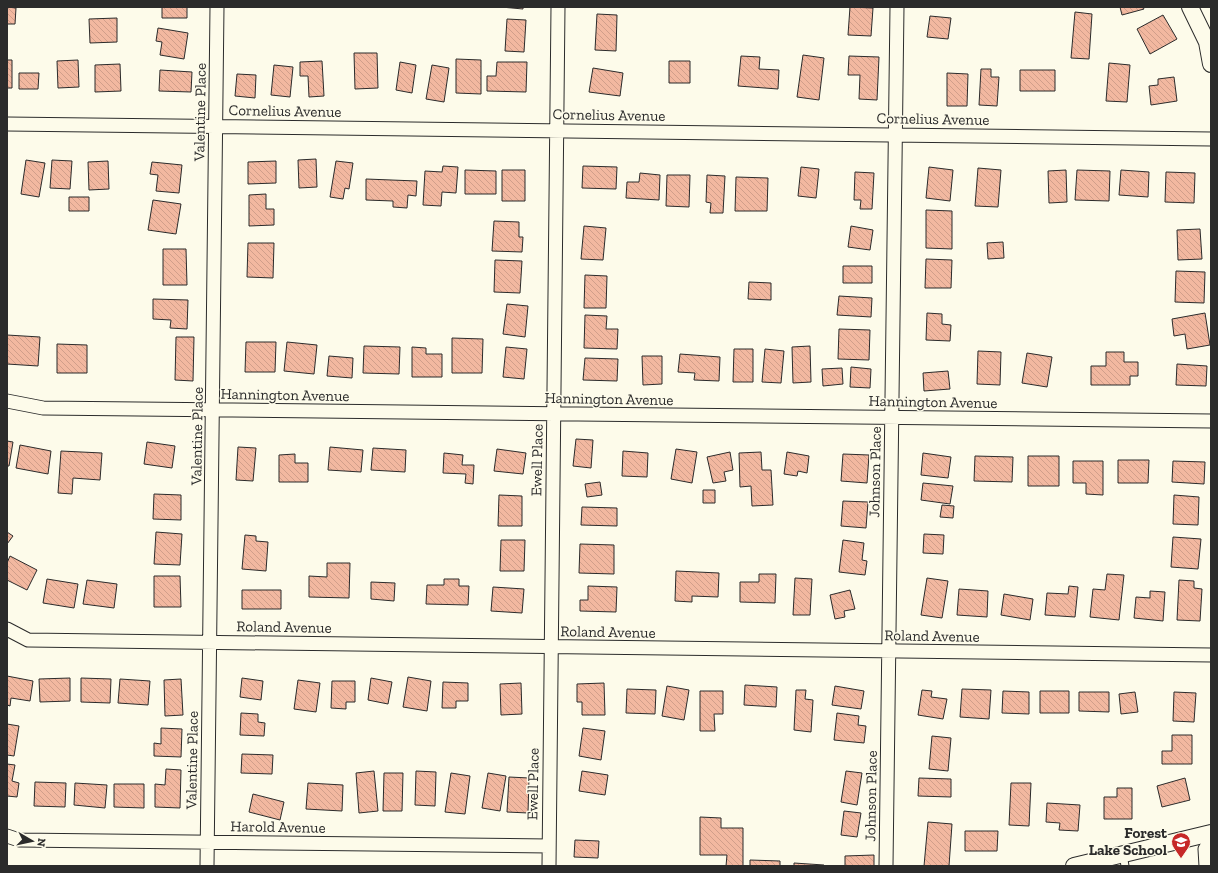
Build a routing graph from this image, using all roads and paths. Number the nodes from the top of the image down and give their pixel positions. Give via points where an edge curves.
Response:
1 (217, 7) edge
2 (558, 7) edge
3 (897, 7) edge
4 (1190, 7) edge
5 (1211, 64) edge
6 (7, 124) edge
7 (216, 126) junction
8 (556, 130) junction
9 (895, 135) junction
10 (1211, 139) edge
11 (7, 401) edge
12 (213, 410) junction
13 (553, 414) junction
14 (892, 418) junction
15 (1211, 421) edge
16 (7, 629) edge
17 (210, 642) junction
18 (551, 647) junction
19 (889, 651) junction
20 (1211, 655) edge
21 (1211, 833) edge
22 (7, 836) edge
23 (1211, 839) edge
24 (207, 842) junction
25 (549, 846) junction
26 (1124, 860) edge
27 (207, 866) edge
28 (549, 866) edge
29 (886, 866) edge
30 (1074, 866) edge
31 (1206, 866) edge

1 - 7 street, Valentine Place
2 - 8 street, Ewell Place
3 - 9 street, Johnson Place
4 - 5 street via 1207,42
6 - 7 street, Cornelius Avenue
7 - 8 street, Cornelius Avenue
7 - 12 street, Valentine Place
8 - 9 street, Cornelius Avenue
8 - 13 street, Ewell Place
9 - 10 street, Cornelius Avenue
9 - 14 street, Johnson Place
11 - 12 street, Hannington Avenue via 43,408
12 - 13 street, Hannington Avenue
12 - 17 street, Valentine Place
13 - 14 street, Hannington Avenue
13 - 18 street, Ewell Place
14 - 15 street, Hannington Avenue
14 - 19 street, Johnson Place
16 - 17 street, Roland Avenue via 28,640
17 - 18 street, Roland Avenue
17 - 24 street, Valentine Place
18 - 19 street, Roland Avenue
18 - 25 street, Ewell Place
19 - 20 street, Roland Avenue
19 - 29 street, Johnson Place
21 - 26 street
22 - 24 street, Harold Avenue via 19,840
23 - 31 street via 1205,849
24 - 25 street, Harold Avenue
24 - 27 street, Valentine Place
25 - 28 street, Ewell Place
26 - 30 street

